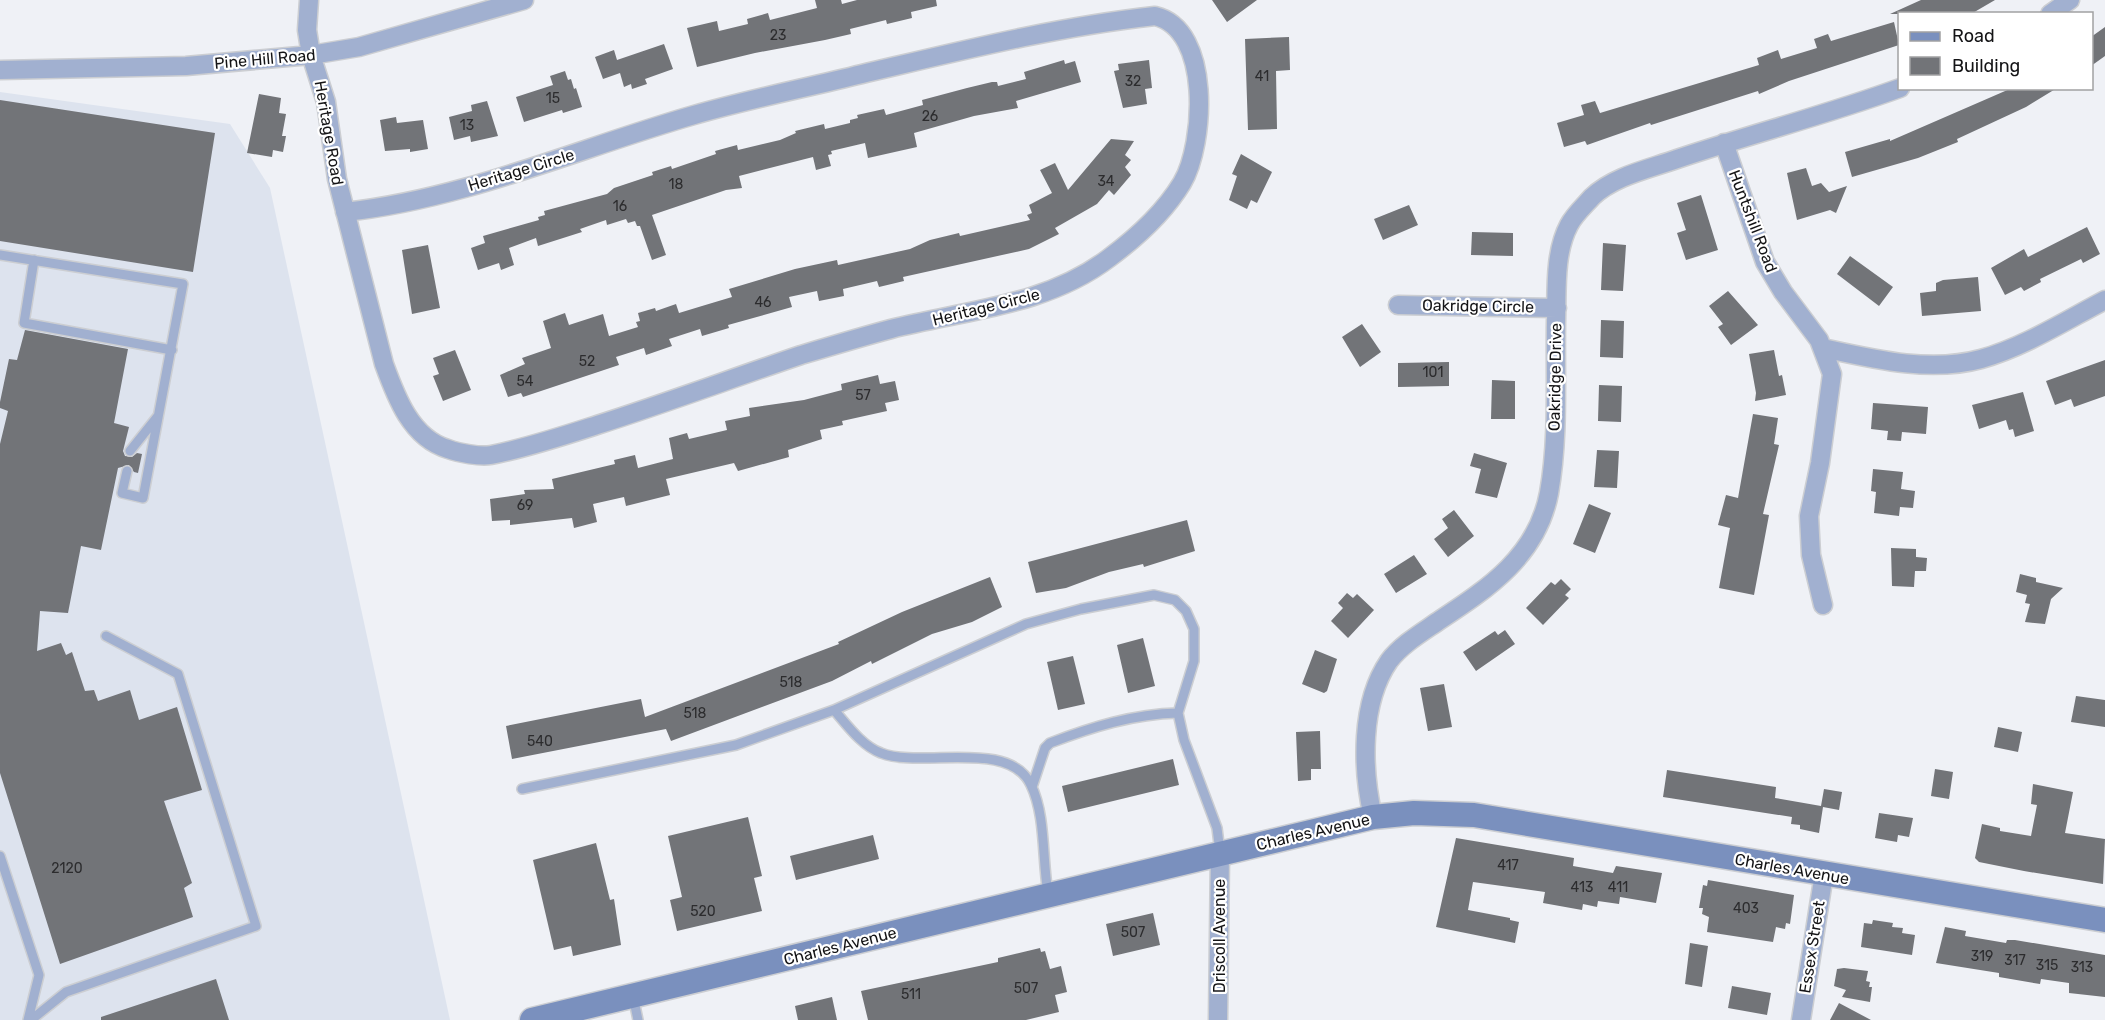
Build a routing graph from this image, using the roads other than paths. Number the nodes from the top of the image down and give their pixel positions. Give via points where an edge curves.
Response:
1 (309, 0) edge
2 (524, 0) edge
3 (2070, 0) edge
4 (2053, 12) edge
5 (312, 55) junction
6 (0, 70) edge
7 (1898, 88) edge
8 (1724, 144) junction
9 (345, 212) junction
10 (0, 255) edge
11 (34, 260) junction
12 (2105, 300) edge
13 (1398, 305) dead end
14 (1557, 308) junction
15 (1823, 348) junction
16 (172, 350) junction
17 (160, 413) junction
18 (130, 452) dead end
19 (127, 471) dead end
20 (1823, 605) dead end
21 (106, 636) dead end
22 (834, 710) junction
23 (1178, 713) junction
24 (1032, 787) junction
25 (522, 789) dead end
26 (1373, 817) junction
27 (1221, 853) junction
28 (0, 856) edge
29 (1824, 874) junction
30 (1048, 895) junction
31 (2105, 920) edge
32 (633, 996) junction
33 (30, 1020) edge
34 (532, 1020) edge
35 (638, 1020) edge
36 (1218, 1020) edge
37 (1801, 1020) edge

1 - 5 street, Heritage Road via 307,30
2 - 5 street, Pine Hill Road via 359,47
3 - 4 street
5 - 6 street, Pine Hill Road via 186,66
5 - 9 street, Heritage Road via 326,102
7 - 8 street, Oakridge Drive via 1838,111
8 - 14 street, Oakridge Drive via 1623,178 1594,195 1569,224 1562,243
8 - 15 street, Huntshill Road via 1765,262
9 - 9 street, Heritage Circle via 384,207 480,183 695,115 1083,24 1163,18 1182,36 1196,69 1198,137 1183,181 1138,232 1109,258 1072,282 1028,300 891,329 488,456 448,449 426,438 412,423 384,364
10 - 11 lane
11 - 16 lane via 24,323
11 - 16 lane via 183,284
12 - 15 street via 2003,352 1979,360 1942,364 1882,361
13 - 14 street, Oakridge Circle
14 - 26 street, Oakridge Drive via 1554,437 1549,494 1540,523 1523,553 1492,586 1416,636 1390,659 1375,686 1366,746
15 - 20 street, Huntshill Road via 1832,374 1809,516 1812,555
16 - 17 lane
17 - 18 lane
17 - 19 lane via 143,498 122,493
21 - 33 lane via 178,674 256,926 66,992
22 - 23 lane via 1026,624 1154,595 1175,600 1186,611 1194,629 1194,661
22 - 24 lane via 874,750 884,754 905,759 986,759 1014,766 1025,774
22 - 25 lane via 727,748
23 - 24 lane via 1148,714 1097,725 1050,743
23 - 27 lane via 1217,828
24 - 30 lane
26 - 27 street, Charles Avenue
26 - 29 street, Charles Avenue via 1414,813 1474,815
27 - 30 street, Charles Avenue
27 - 36 street, Driscoll Avenue
28 - 33 lane via 39,975
29 - 31 street, Charles Avenue
29 - 37 street, Essex Street
30 - 32 street, Charles Avenue
32 - 34 street, Charles Avenue
32 - 35 lane

